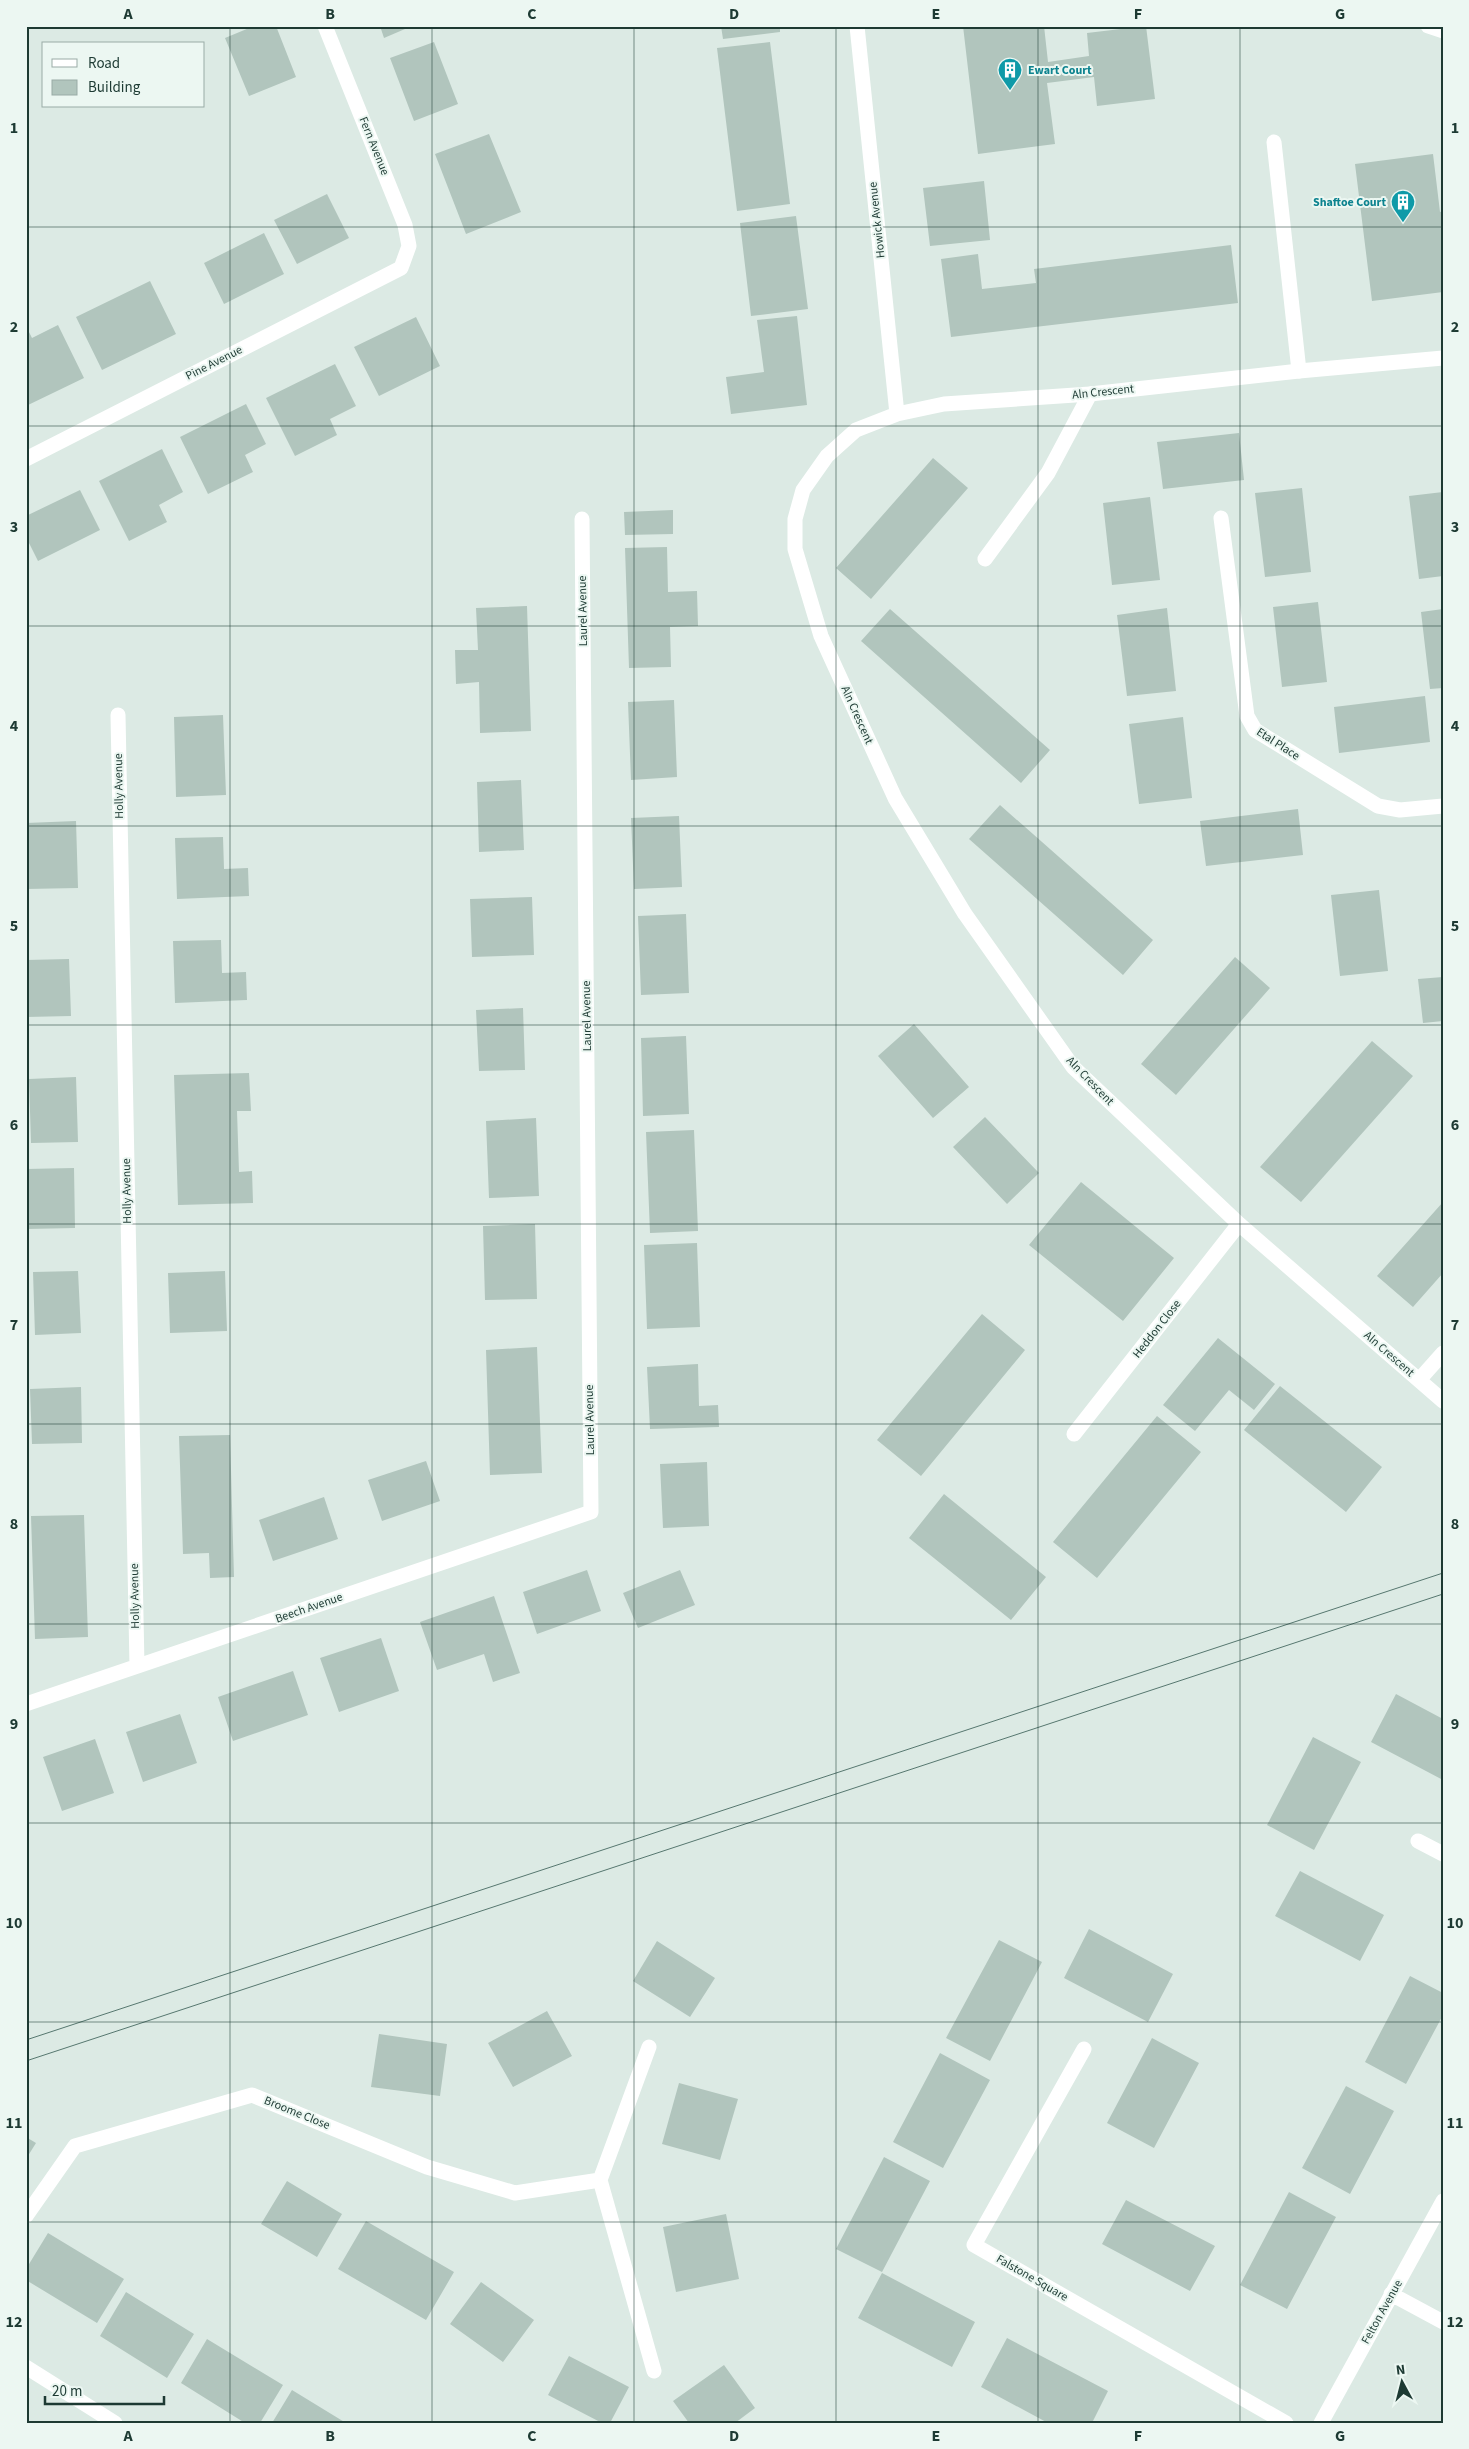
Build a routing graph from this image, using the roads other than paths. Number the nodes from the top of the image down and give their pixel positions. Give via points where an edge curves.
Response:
1 (325, 26) edge
2 (857, 26) edge
3 (1428, 26) edge
4 (1443, 31) edge
5 (1274, 142) dead end
6 (402, 268) joint
7 (1443, 358) edge
8 (1299, 371) junction
9 (1090, 394) junction
10 (897, 414) junction
11 (26, 459) edge
12 (1220, 518) dead end
13 (582, 519) dead end
14 (985, 559) dead end
15 (118, 715) dead end
16 (1443, 806) edge
17 (1239, 1224) junction
18 (1443, 1353) edge
19 (1418, 1380) junction
20 (1443, 1401) edge
21 (1074, 1434) dead end
22 (591, 1512) joint
23 (137, 1666) junction
24 (26, 1704) edge
25 (1418, 1841) dead end
26 (1443, 1854) edge
27 (649, 2047) dead end
28 (1084, 2049) dead end
29 (600, 2180) junction
30 (1443, 2200) edge
31 (26, 2216) edge
32 (1392, 2294) junction
33 (1443, 2322) edge
34 (26, 2367) edge
35 (654, 2370) dead end
36 (115, 2423) edge
37 (1286, 2423) edge
38 (1321, 2423) edge

1 - 6 street, Fern Avenue via 406,225 409,246
2 - 10 street, Howick Avenue
3 - 4 street
5 - 8 street
6 - 11 street, Pine Avenue
7 - 8 street, Aln Crescent
8 - 9 street, Aln Crescent
9 - 10 street, Aln Crescent via 944,404
9 - 14 street via 1048,474
10 - 17 street, Aln Crescent via 856,430 827,456 803,490 795,518 795,549 821,636 895,798 965,914 1073,1067
12 - 16 street, Etal Place via 1247,716 1255,730 1378,806 1400,810
13 - 22 street, Laurel Avenue
15 - 23 street, Holly Avenue
17 - 19 street, Aln Crescent
17 - 21 street, Heddon Close
18 - 19 street
19 - 20 street, Aln Crescent
22 - 23 street, Beech Avenue
23 - 24 street, Beech Avenue
25 - 26 street
27 - 29 street
28 - 37 street, Falstone Square via 974,2245
29 - 31 street, Broome Close via 515,2193 427,2167 252,2095 75,2146
29 - 35 street
30 - 32 street, Felton Avenue
32 - 33 street
32 - 38 street, Felton Avenue
34 - 36 street

